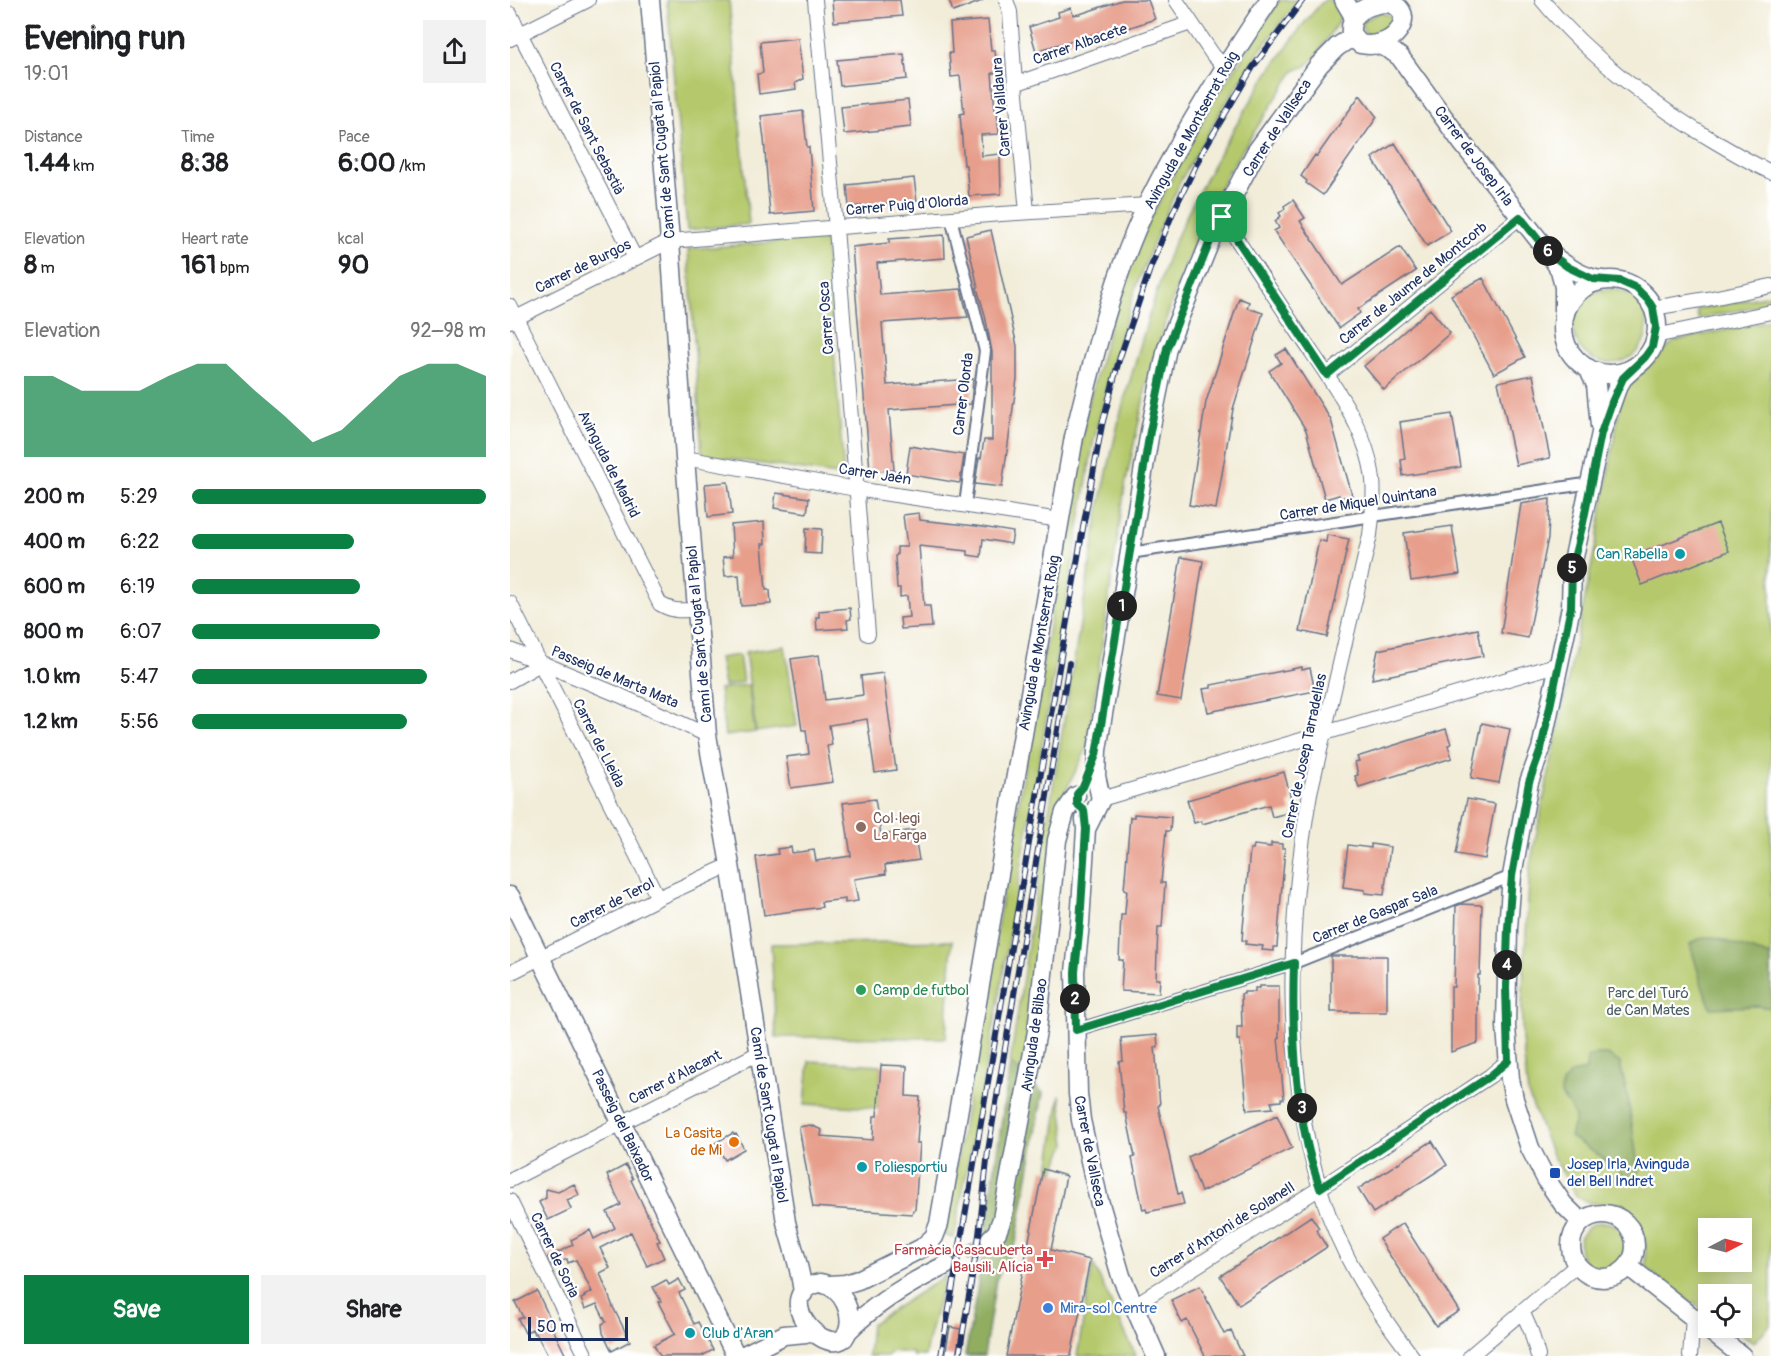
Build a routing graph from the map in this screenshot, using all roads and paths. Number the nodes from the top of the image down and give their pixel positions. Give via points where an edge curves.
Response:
1 (588, 0) edge
2 (650, 0) edge
3 (815, 0) edge
4 (1006, 0) edge
5 (1176, 0) edge
6 (1269, 0) edge
7 (1344, 0) edge
8 (1542, 0) edge
9 (1394, 8) edge
10 (510, 14) edge
11 (1354, 17) junction
12 (1191, 24) junction
13 (515, 36) edge
14 (1352, 37) junction
15 (1376, 44) junction
16 (1404, 62) junction
17 (1225, 67) junction
18 (1015, 84) junction
19 (1771, 172) edge
20 (1148, 204) junction
21 (1028, 212) junction
22 (1222, 217) junction
23 (1520, 217) junction
24 (951, 218) junction
25 (836, 228) junction
26 (670, 242) junction
27 (1549, 253) junction
28 (635, 258) junction
29 (1602, 280) junction
30 (1771, 286) edge
31 (1653, 308) junction
32 (1771, 312) edge
33 (512, 315) edge
34 (1564, 315) junction
35 (1655, 336) junction
36 (1636, 365) junction
37 (1588, 368) junction
38 (1327, 375) junction
39 (1601, 433) junction
40 (685, 458) junction
41 (1591, 483) junction
42 (856, 489) junction
43 (965, 505) junction
44 (1373, 515) junction
45 (1060, 520) junction
46 (1130, 553) junction
47 (510, 603) edge
48 (697, 609) junction
49 (868, 634) dead end
50 (510, 650) edge
51 (540, 663) junction
52 (1559, 664) junction
53 (510, 681) edge
54 (1324, 732) junction
55 (707, 735) junction
56 (1089, 800) junction
57 (729, 865) junction
58 (1512, 876) junction
59 (510, 896) edge
60 (658, 898) junction
61 (541, 958) junction
62 (1294, 963) junction
63 (510, 973) edge
64 (1076, 1030) junction
65 (759, 1053) junction
66 (1508, 1061) junction
67 (621, 1122) junction
68 (510, 1180) edge
69 (1320, 1188) junction
70 (510, 1201) edge
71 (1581, 1222) junction
72 (990, 1239) tunnel mouth
73 (799, 1262) junction
74 (946, 1265) tunnel mouth
75 (1577, 1265) junction
76 (1628, 1266) junction
77 (858, 1280) junction
78 (829, 1285) junction
79 (801, 1302) junction
80 (1133, 1306) junction
81 (874, 1307) junction
82 (847, 1308) junction
83 (1522, 1311) junction
84 (1693, 1318) junction
85 (806, 1333) junction
86 (784, 1335) junction
87 (842, 1344) edge
88 (824, 1351) edge
89 (586, 1356) edge
90 (736, 1356) edge
91 (742, 1356) edge
92 (1156, 1356) edge
93 (1412, 1356) edge
94 (1470, 1356) edge
95 (1538, 1356) edge
96 (1690, 1356) edge
97 (1742, 1356) edge

1 - 13 street
2 - 26 street, Camí de Sant Cugat al Papiol
3 - 25 street, Carrer Osca
4 - 18 street, Carrer Valldaura
5 - 12 street
6 - 17 street, Avinguda de Montserrat Roig
7 - 11 street
8 - 19 street via 1640,93 1698,132
9 - 11 street via 1367,7
9 - 15 street via 1388,41
9 - 16 street
10 - 13 street, Carrer de Sant Sebastià
11 - 14 street
12 - 17 street
12 - 18 street, Carrer Albacete
13 - 28 street, Carrer de Sant Sebastià
14 - 15 street via 1360,44
14 - 22 street, Carrer de Vallseca via 1331,52 1304,85 1256,153
15 - 16 street via 1396,52
16 - 23 street, Carrer de Josep Irla
17 - 20 street, Avinguda de Montserrat Roig
18 - 21 street, Carrer Valldaura
20 - 21 street, Carrer Puig d'Olorda
20 - 45 street, Avinguda de Montserrat Roig via 1095,354 1074,437
21 - 24 street, Carrer Puig d'Olorda
22 - 38 street, Carrer de Josep Tarradellas
22 - 46 street, Carrer de Vallseca via 1167,348
23 - 27 street, Carrer de Josep Irla
23 - 38 street, Carrer de Jaume de Montcorb
24 - 25 street, Carrer Puig d'Olorda
24 - 43 street, Carrer Olorda via 985,351
25 - 26 street, Carrer Puig d'Olorda
25 - 42 street, Carrer Osca
26 - 28 street, Carrer de Burgos
26 - 40 street, Camí de Sant Cugat al Papiol
27 - 29 street via 1581,274
27 - 34 street, Carrer de Josep Irla via 1560,270
28 - 33 street, Carrer de Burgos
29 - 31 street via 1620,281 1636,288
29 - 34 street via 1578,292
30 - 31 street
31 - 35 street
32 - 35 street
33 - 48 street, Avinguda de Madrid via 660,603 671,610
34 - 37 street via 1565,342 1577,361
35 - 36 street via 1652,347
36 - 37 street via 1612,374
36 - 39 street via 1617,388
37 - 39 street via 1596,385
38 - 44 street, Carrer de Josep Tarradellas via 1355,422 1368,456
39 - 41 street
40 - 42 street, Carrer Jaén
40 - 48 street, Camí de Sant Cugat al Papiol
41 - 44 street, Carrer de Miquel Quintana
41 - 52 street via 1572,566 1571,607
42 - 43 street, Carrer Jaén
42 - 49 street, Carrer Osca
43 - 45 street, Carrer Jaén
44 - 46 street, Carrer de Miquel Quintana
44 - 54 street, Carrer de Josep Tarradellas
45 - 77 street, Avinguda de Montserrat Roig via 939,1224 934,1238 922,1248
46 - 56 street, Carrer de Vallseca
47 - 51 street, Carrer de Lleida
48 - 55 street, Camí de Sant Cugat al Papiol
50 - 51 street, Passeig de Marta Mata
51 - 53 street
51 - 55 street, Passeig de Marta Mata
51 - 60 street, Carrer de Lleida
52 - 54 street
52 - 58 street via 1541,749 1529,782
54 - 56 street
54 - 62 street, Carrer de Josep Tarradellas via 1305,825 1296,899
55 - 57 street, Camí de Sant Cugat al Papiol
56 - 64 street, Carrer de Vallseca via 1075,972
56 - 72 street, Avinguda de Bilbao via 1065,812 1060,826 1037,1031 1002,1219
57 - 60 street, Carrer de Terol
57 - 65 street, Camí de Sant Cugat al Papiol
58 - 62 street, Carrer de Gaspar Sala
58 - 66 street via 1506,987
59 - 61 street, Passeig del Baixador
60 - 61 street, Carrer de Terol
61 - 63 street, Carrer de Terol
61 - 67 street, Passeig del Baixador
62 - 64 street, Carrer de Gaspar Sala
62 - 69 street, Carrer de Josep Tarradellas via 1296,1070 1307,1143
64 - 80 street, Carrer de Vallseca via 1081,1120 1120,1276
65 - 67 street, Carrer d'Alacant
65 - 73 street, Camí de Sant Cugat al Papiol via 786,1222
66 - 69 street, Carrer d'Antoni de Solanell
66 - 71 street via 1514,1099 1530,1148 1563,1204
67 - 68 street, Carrer d'Alacant
67 - 90 street, Passeig del Baixador
69 - 80 street, Carrer d'Antoni de Solanell
69 - 93 street, Carrer de Josep Tarradellas via 1369,1297
70 - 89 street, Carrer de Soria
71 - 75 street via 1570,1247
71 - 76 street via 1604,1214 1627,1224 1635,1241 1635,1253
73 - 78 street
73 - 79 street, Camí de Sant Cugat al Papiol
74 - 81 street
75 - 76 street via 1590,1276 1606,1278 1620,1274
75 - 83 street
76 - 84 street
77 - 78 street, Avinguda de Montserrat Roig
77 - 82 street via 851,1289
78 - 79 street via 808,1287
78 - 82 street
79 - 85 street
79 - 86 street via 795,1323
80 - 92 street, Carrer de Vallseca
81 - 82 street
81 - 87 street via 860,1318
82 - 87 street via 849,1324
83 - 94 street
83 - 95 street
84 - 96 street
84 - 97 street
85 - 86 street
85 - 88 street
86 - 91 street
87 - 88 street

